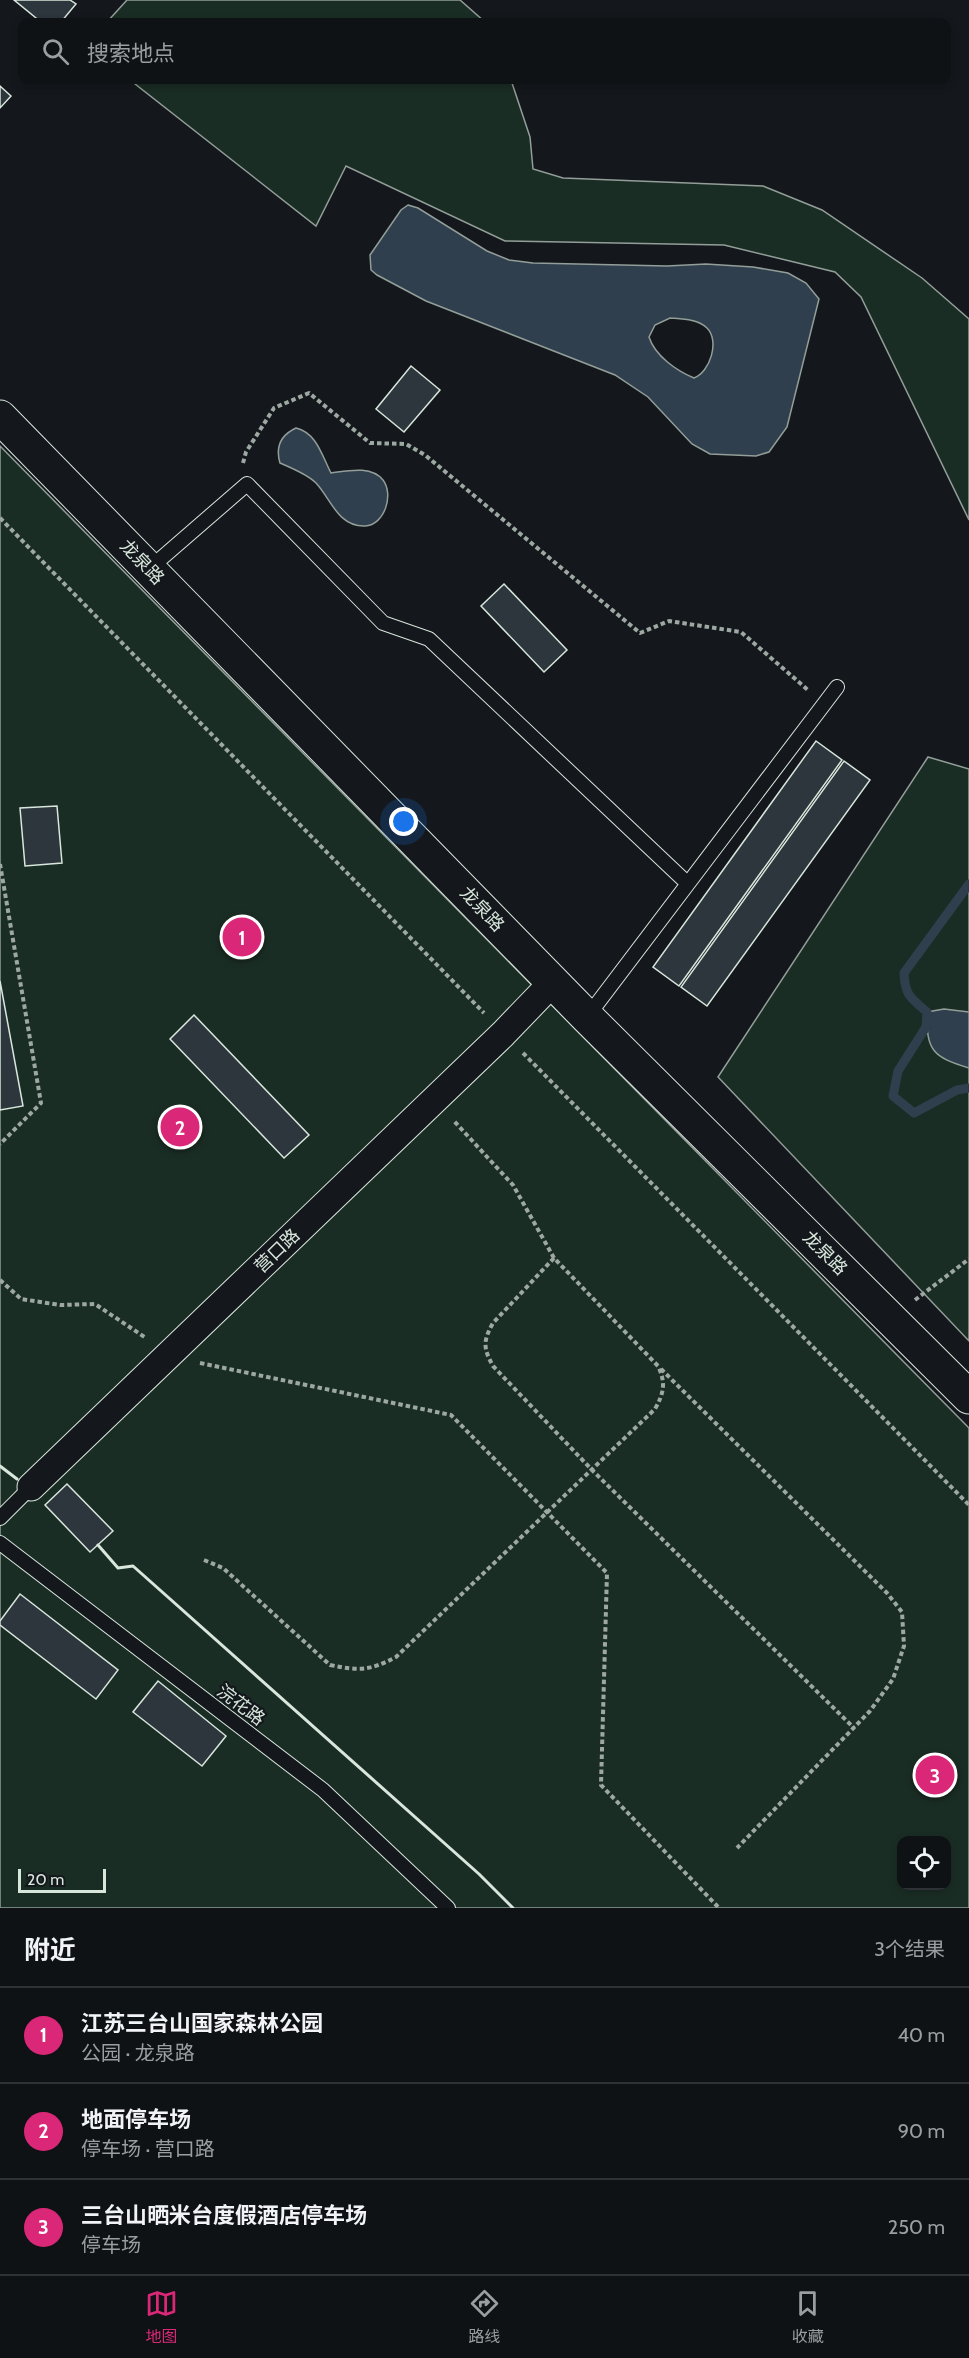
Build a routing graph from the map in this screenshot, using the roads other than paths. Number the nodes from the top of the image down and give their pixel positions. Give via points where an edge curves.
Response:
1 (0, 417) edge
2 (149, 569) junction
3 (837, 687) dead end
4 (686, 882) dead end
5 (553, 982) junction
6 (587, 1017) junction
7 (969, 1397) edge
8 (31, 1487) joint
9 (0, 1518) edge
10 (0, 1543) edge
11 (448, 1908) edge

1 - 2 street, 龙泉路
2 - 4 lane via 247,484 383,623 429,639
2 - 5 street, 龙泉路
3 - 6 lane
5 - 6 street, 龙泉路
5 - 8 street, 营口路
6 - 7 street, 龙泉路
8 - 9 lane, 营口路
10 - 11 lane, 浣花路 via 323,1790

